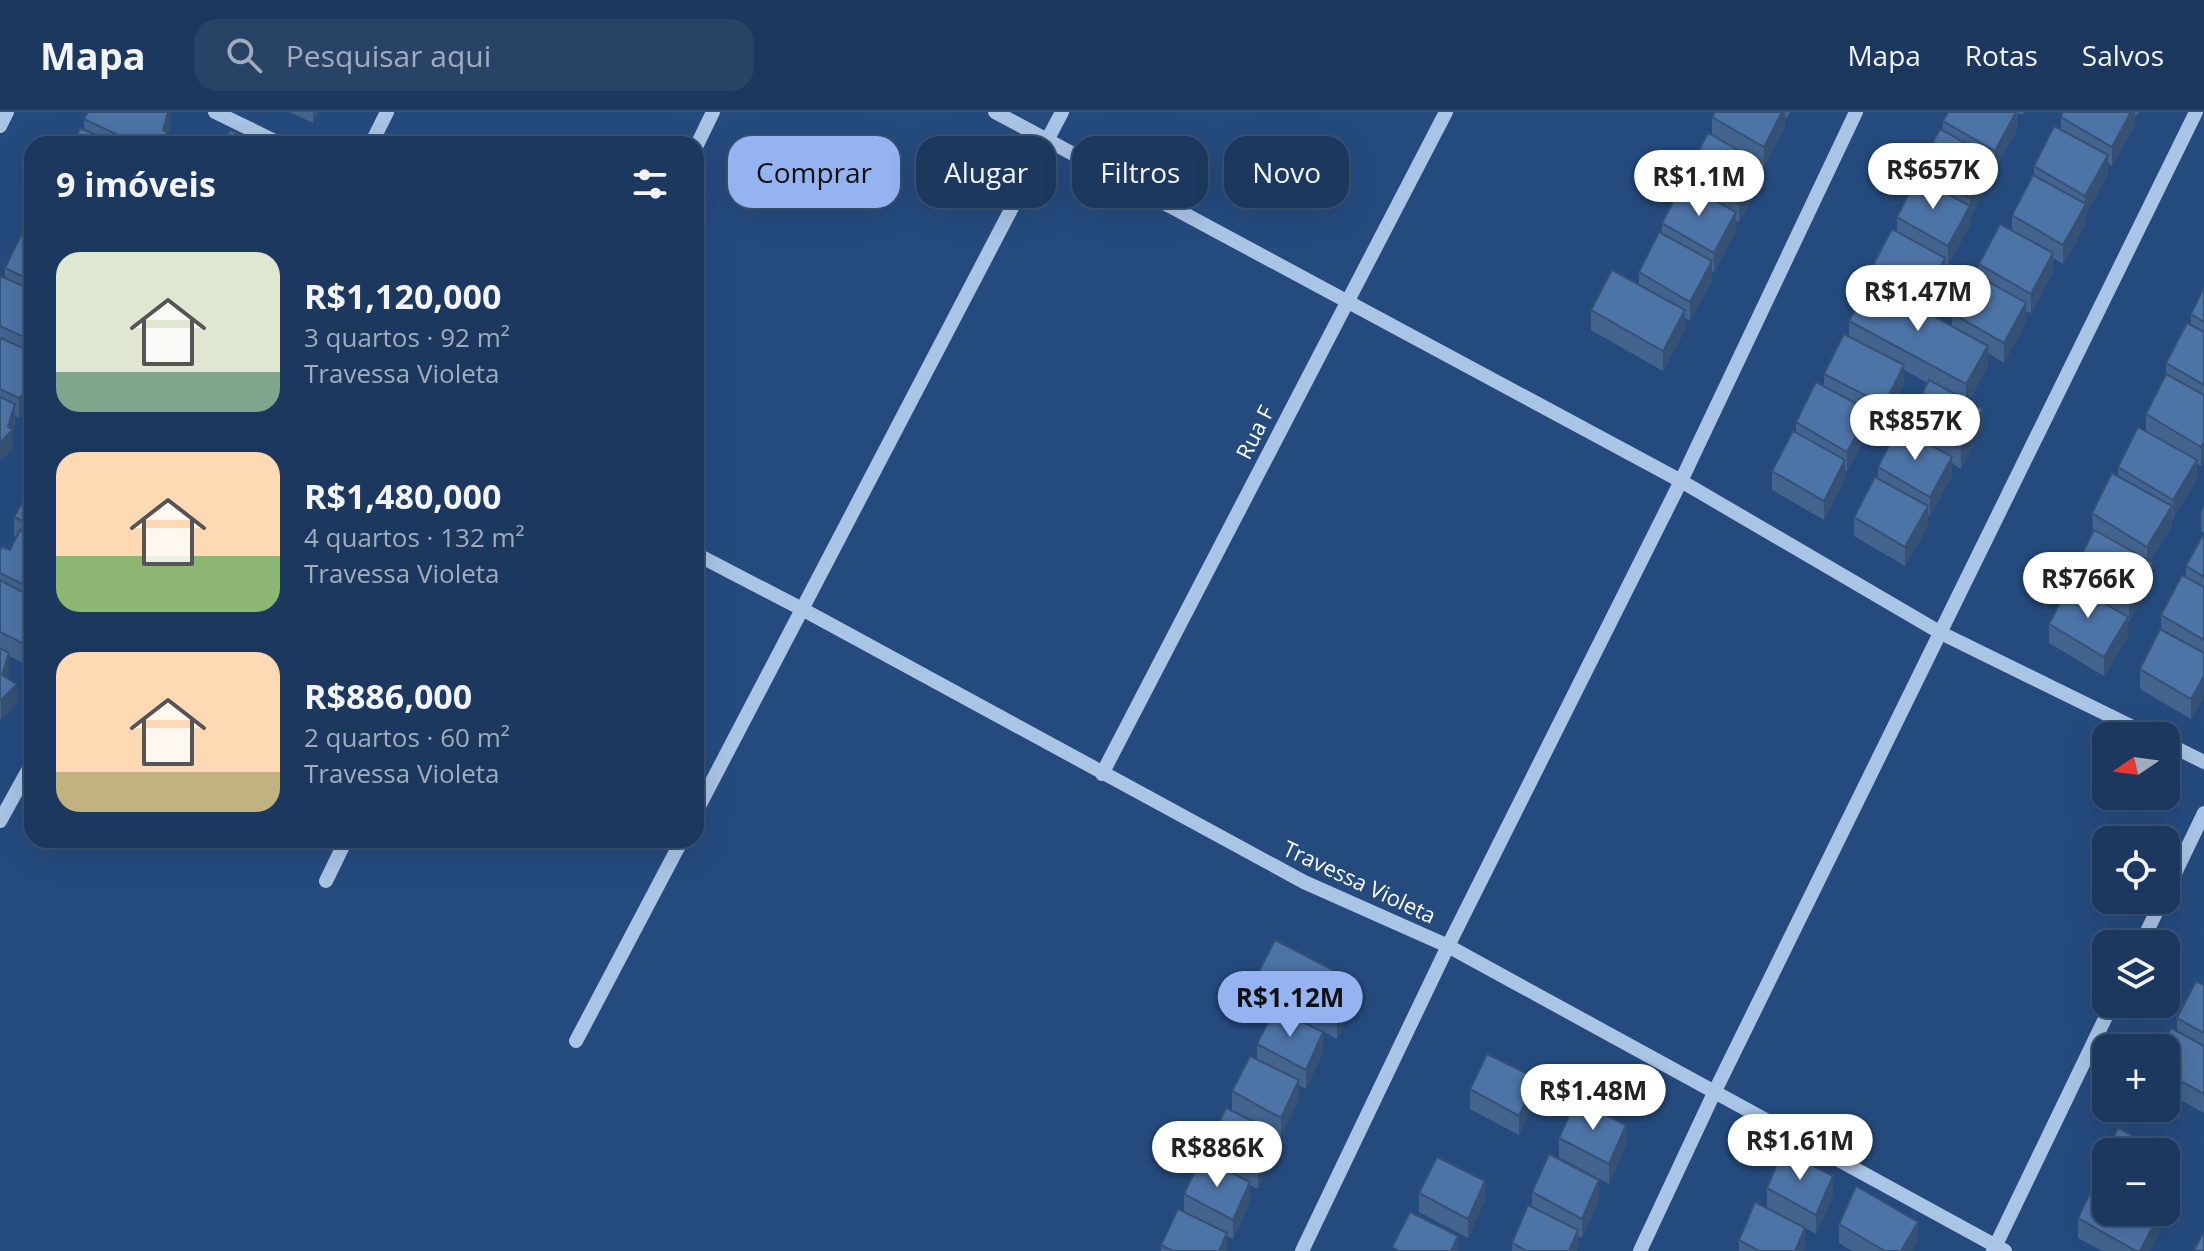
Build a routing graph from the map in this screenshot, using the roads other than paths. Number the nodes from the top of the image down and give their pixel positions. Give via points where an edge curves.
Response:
1 (7, 112) edge
2 (215, 112) edge
3 (387, 112) edge
4 (713, 112) edge
5 (995, 112) edge
6 (1062, 112) edge
7 (1446, 112) edge
8 (1856, 112) edge
9 (2196, 112) edge
10 (0, 126) edge
11 (264, 136) edge
12 (375, 136) edge
13 (701, 136) edge
14 (1040, 136) edge
15 (1050, 136) edge
16 (1056, 144) edge
17 (1012, 208) edge
18 (1346, 300) junction
19 (1681, 481) junction
20 (704, 558) edge
21 (802, 609) junction
22 (1941, 633) junction
23 (2122, 722) edge
24 (2180, 750) edge
25 (2204, 762) edge
26 (1102, 774) junction
27 (24, 778) edge
28 (704, 797) edge
29 (2204, 813) edge
30 (0, 821) edge
31 (342, 848) edge
32 (678, 848) edge
33 (2180, 863) edge
34 (326, 881) dead end
35 (1448, 946) junction
36 (2105, 1018) edge
37 (576, 1041) dead end
38 (1714, 1093) junction
39 (1998, 1249) edge
40 (1302, 1251) edge
41 (1640, 1251) edge

1 - 10 street
2 - 11 street
3 - 12 street
4 - 13 street
5 - 14 street
6 - 15 street
7 - 18 street, Rua F
8 - 19 street
9 - 22 street
16 - 18 street
17 - 21 street
18 - 19 street
18 - 26 street, Rua F
19 - 22 street
19 - 35 street
20 - 21 street, Travessa Violeta
21 - 26 street, Travessa Violeta
21 - 28 street
22 - 23 street
22 - 38 street
24 - 25 street
26 - 35 street, Travessa Violeta via 1304,882
27 - 30 street
29 - 33 street
31 - 34 street
32 - 37 street
35 - 38 street, Travessa Violeta
35 - 40 street
36 - 39 street
38 - 39 street, Travessa Violeta
38 - 41 street

